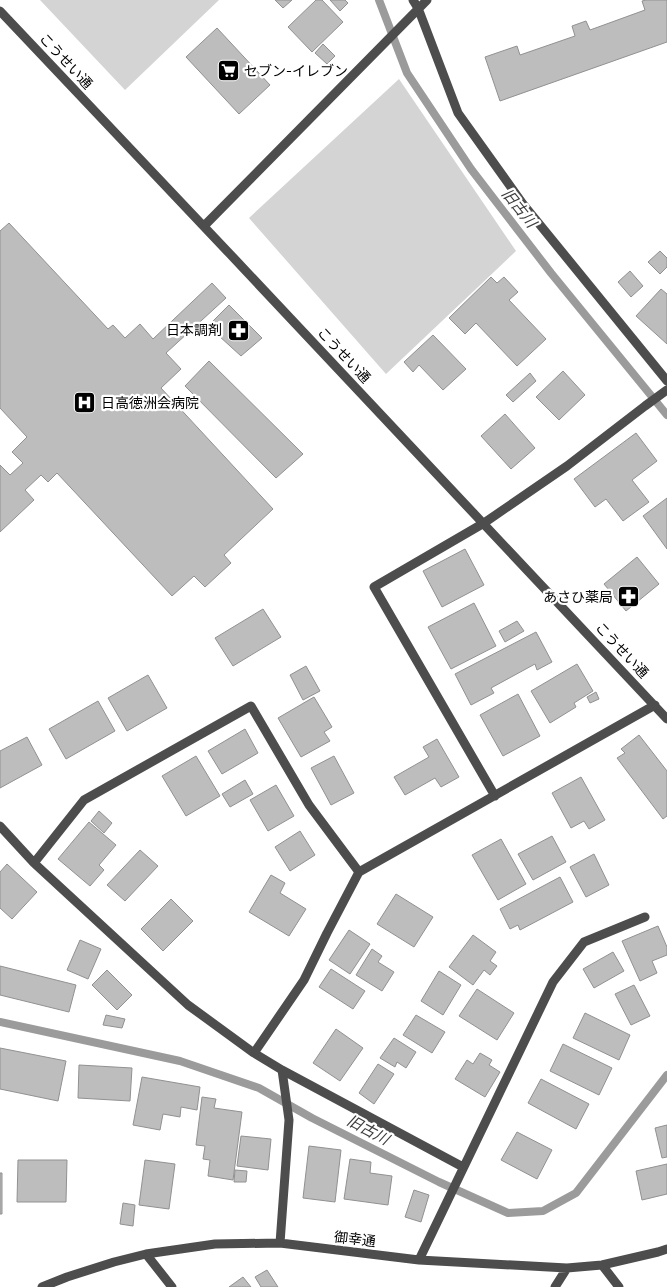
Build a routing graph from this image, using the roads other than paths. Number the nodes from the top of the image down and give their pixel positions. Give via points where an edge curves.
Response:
1 (413, 0) edge
2 (427, 0) edge
3 (418, 8) junction
4 (0, 11) edge
5 (204, 226) junction
6 (667, 381) edge
7 (665, 392) edge
8 (484, 523) junction
9 (655, 705) junction
10 (667, 719) edge
11 (495, 796) junction
12 (0, 826) edge
13 (34, 863) junction
14 (359, 872) junction
15 (645, 917) dead end
16 (254, 1053) junction
17 (283, 1075) junction
18 (462, 1170) junction
19 (280, 1243) junction
20 (667, 1249) edge
21 (146, 1254) junction
22 (419, 1260) junction
23 (602, 1265) junction
24 (567, 1268) junction
25 (42, 1287) edge
26 (172, 1287) edge
27 (555, 1287) edge
28 (619, 1287) edge

1 - 3 street
2 - 3 street
3 - 5 street
3 - 6 street via 458,113 523,204
4 - 5 street, こうせい通
5 - 8 street, こうせい通
7 - 8 street
8 - 9 street, こうせい通
8 - 11 street via 374,587
9 - 10 street, こうせい通
9 - 11 street
11 - 14 street
12 - 13 street
13 - 14 street via 84,800 251,706 309,805
13 - 16 street via 188,1005
14 - 16 street via 304,980
15 - 18 street via 584,942 553,982
16 - 17 street
17 - 18 street
17 - 19 street via 289,1120
18 - 22 street
19 - 21 street, 御幸通 via 215,1244
19 - 22 street, 御幸通
20 - 23 street, 御幸通
21 - 25 street, 御幸通
21 - 26 street
22 - 24 street, 御幸通
23 - 24 street, 御幸通
23 - 28 street
24 - 27 street

